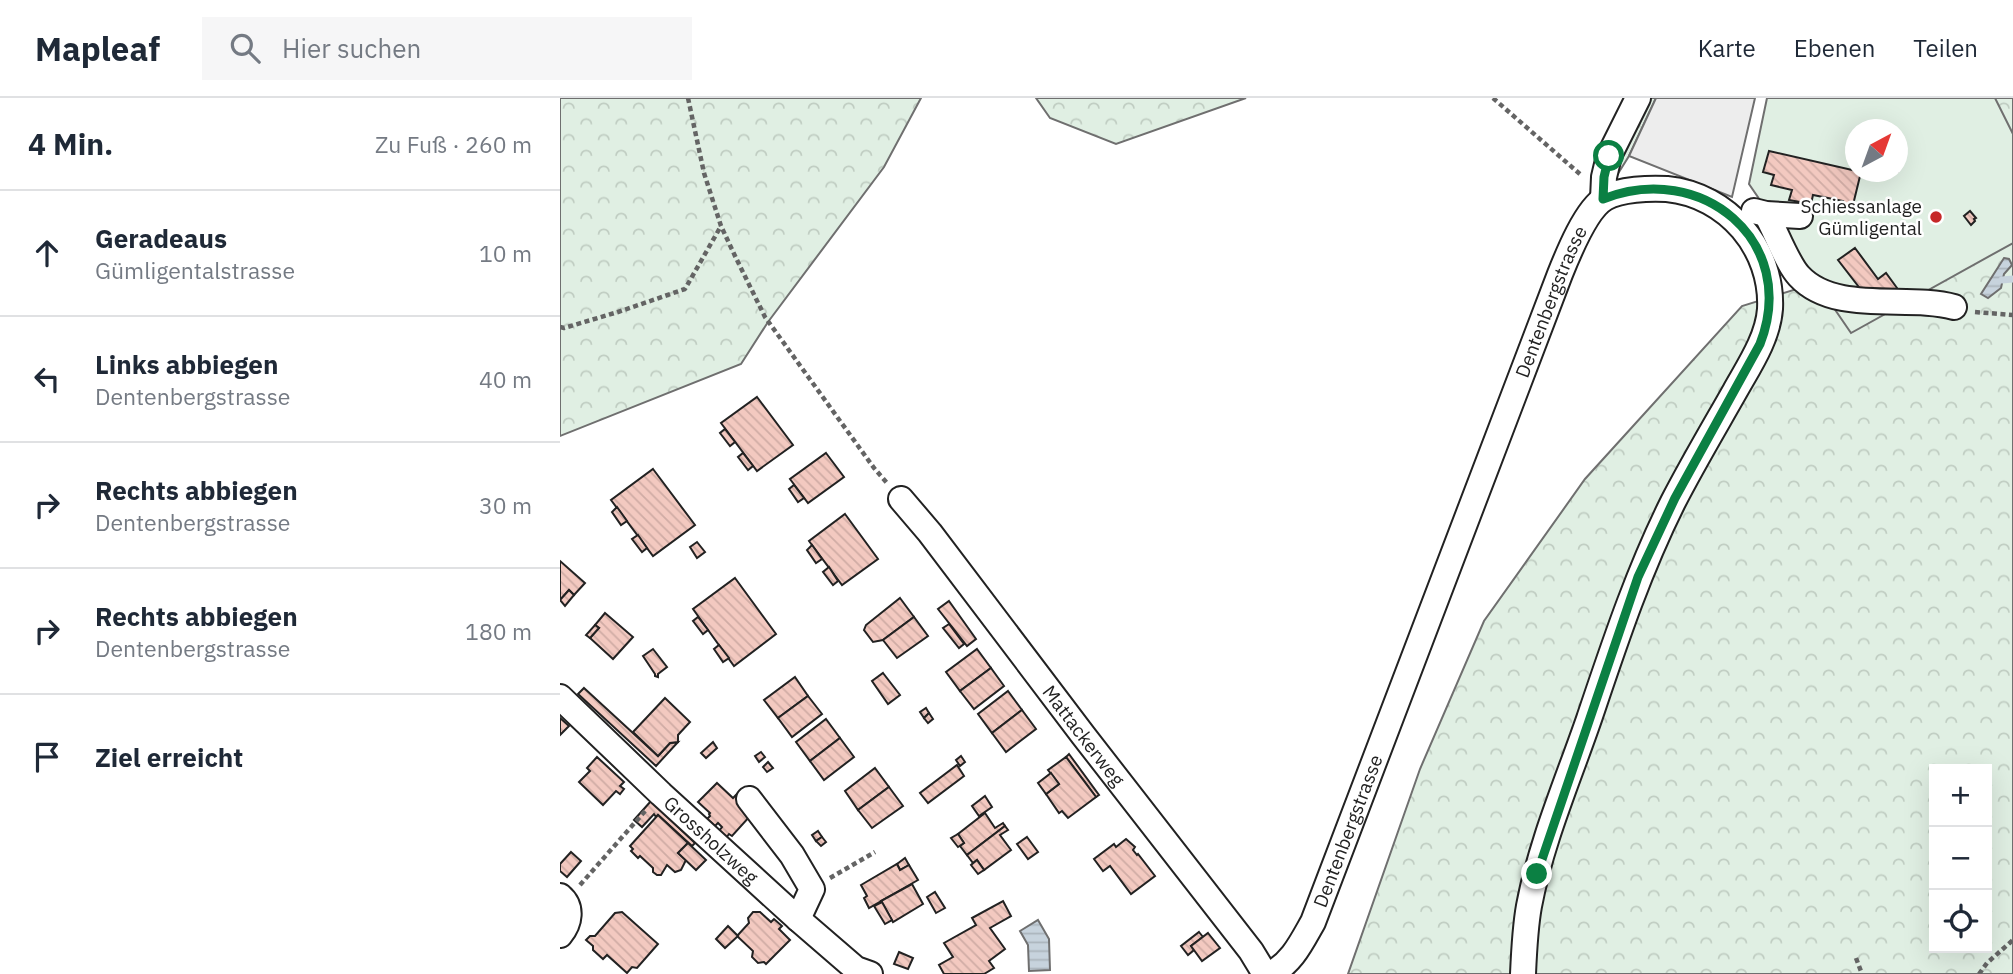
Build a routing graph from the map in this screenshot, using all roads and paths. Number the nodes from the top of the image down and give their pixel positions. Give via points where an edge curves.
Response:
1 (688, 98) edge
2 (1493, 98) edge
3 (1638, 98) edge
4 (1603, 199) junction
5 (1727, 212) junction
6 (1766, 214) junction
7 (1800, 216) dead end
8 (721, 226) junction
9 (1954, 307) joint
10 (2013, 315) edge
11 (560, 327) edge
12 (901, 499) joint
13 (901, 532) dead end
14 (930, 533) junction
15 (560, 697) edge
16 (749, 799) dead end
17 (646, 809) dead end
18 (875, 852) dead end
19 (584, 881) dead end
20 (811, 889) junction
21 (560, 896) edge
22 (798, 919) junction
23 (560, 935) edge
24 (2013, 940) edge
25 (1856, 958) dead end
26 (870, 974) edge
27 (1267, 974) edge
28 (1523, 974) edge
29 (1862, 974) edge
30 (1979, 974) edge

1 - 8 path
2 - 4 path
3 - 4 street via 1609,156
4 - 5 street via 1633,190 1668,189 1698,196
4 - 27 street, Dentenbergstrasse via 1588,217 1559,274 1313,922 1289,960
5 - 6 street via 1742,208
5 - 28 street via 1745,230 1766,271 1770,295 1767,327 1638,577 1540,863 1528,915
6 - 7 street
6 - 9 street via 1791,264 1810,285 1847,299
8 - 11 path via 685,289
8 - 12 path via 765,317
9 - 10 path
12 - 14 street, Mattackerweg
13 - 14 street
14 - 27 street, Mattackerweg
15 - 22 street, Grossholzweg
16 - 20 street via 792,855
17 - 19 path
18 - 20 path
20 - 22 street
21 - 23 street via 570,912
22 - 26 street, Grossholzweg via 856,969
24 - 30 path
25 - 29 path

